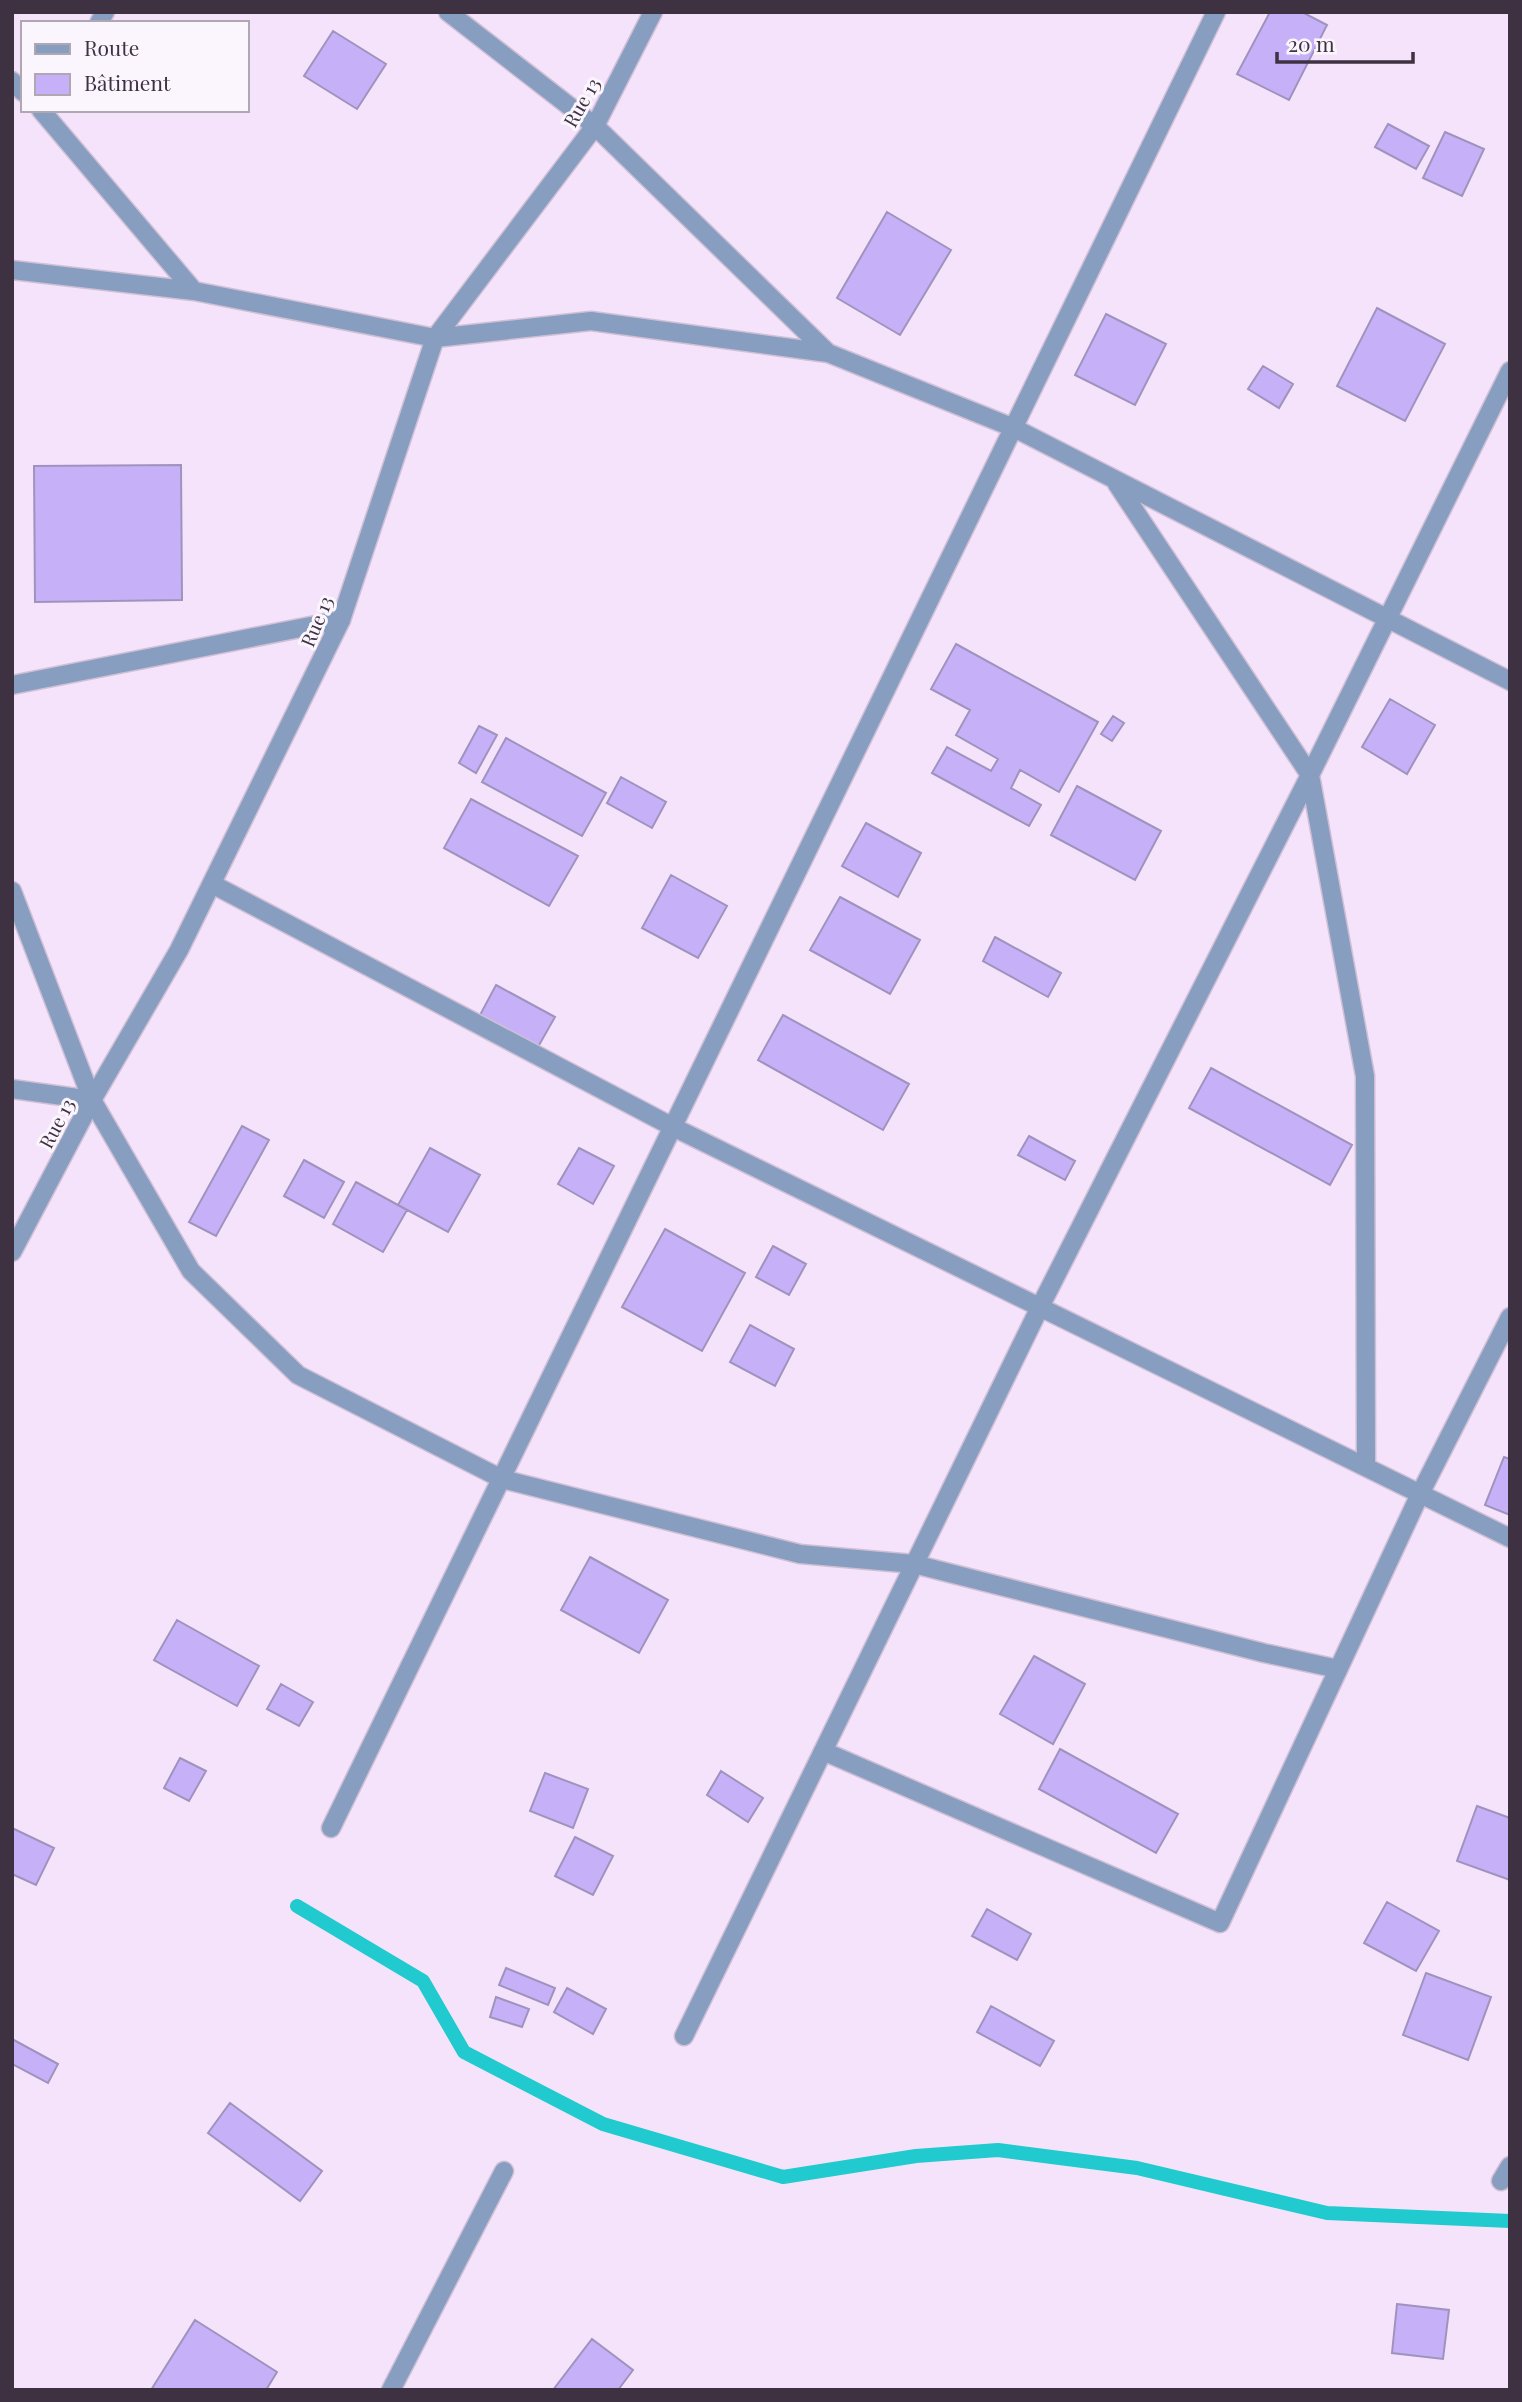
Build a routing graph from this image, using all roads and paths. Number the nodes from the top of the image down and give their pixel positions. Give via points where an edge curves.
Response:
1 (448, 12) edge
2 (653, 12) edge
3 (1216, 12) edge
4 (47, 113) edge
5 (594, 126) junction
6 (12, 270) edge
7 (194, 291) junction
8 (435, 338) junction
9 (828, 353) junction
10 (1510, 371) edge
11 (1014, 428) junction
12 (1115, 481) junction
13 (1387, 618) junction
14 (341, 620) junction
15 (1510, 681) edge
16 (12, 685) edge
17 (1310, 775) junction
18 (212, 884) junction
19 (12, 891) edge
20 (12, 1089) edge
21 (92, 1100) junction
22 (673, 1126) junction
23 (12, 1252) edge
24 (1040, 1307) junction
25 (1510, 1317) edge
26 (1366, 1467) junction
27 (502, 1479) junction
28 (1420, 1494) junction
29 (1510, 1538) edge
30 (914, 1564) junction
31 (1338, 1668) junction
32 (822, 1751) junction
33 (331, 1828) dead end
34 (684, 2036) dead end
35 (504, 2171) dead end
36 (391, 2390) edge

1 - 5 street
2 - 5 street, Rue 13
3 - 11 street
4 - 7 street
5 - 8 street, Rue 13
5 - 9 street
6 - 7 street
7 - 8 street
8 - 9 street via 591,321
8 - 14 street, Rue 13
9 - 11 street
10 - 13 street
11 - 12 street
11 - 22 street
12 - 13 street
12 - 17 street
13 - 15 street
13 - 17 street
14 - 16 street
14 - 18 street, Rue 13
17 - 24 street
17 - 26 street via 1365,1076
18 - 21 street, Rue 13
18 - 22 street
19 - 21 street
20 - 21 street
21 - 23 street, Rue 13
21 - 27 street via 191,1271 298,1375
22 - 24 street
22 - 27 street
24 - 26 street
24 - 30 street
25 - 28 street
26 - 28 street
27 - 30 street via 800,1554
27 - 33 street
28 - 29 street
28 - 31 street
30 - 31 street
30 - 32 street
31 - 32 street via 1220,1923
32 - 34 street
35 - 36 street

